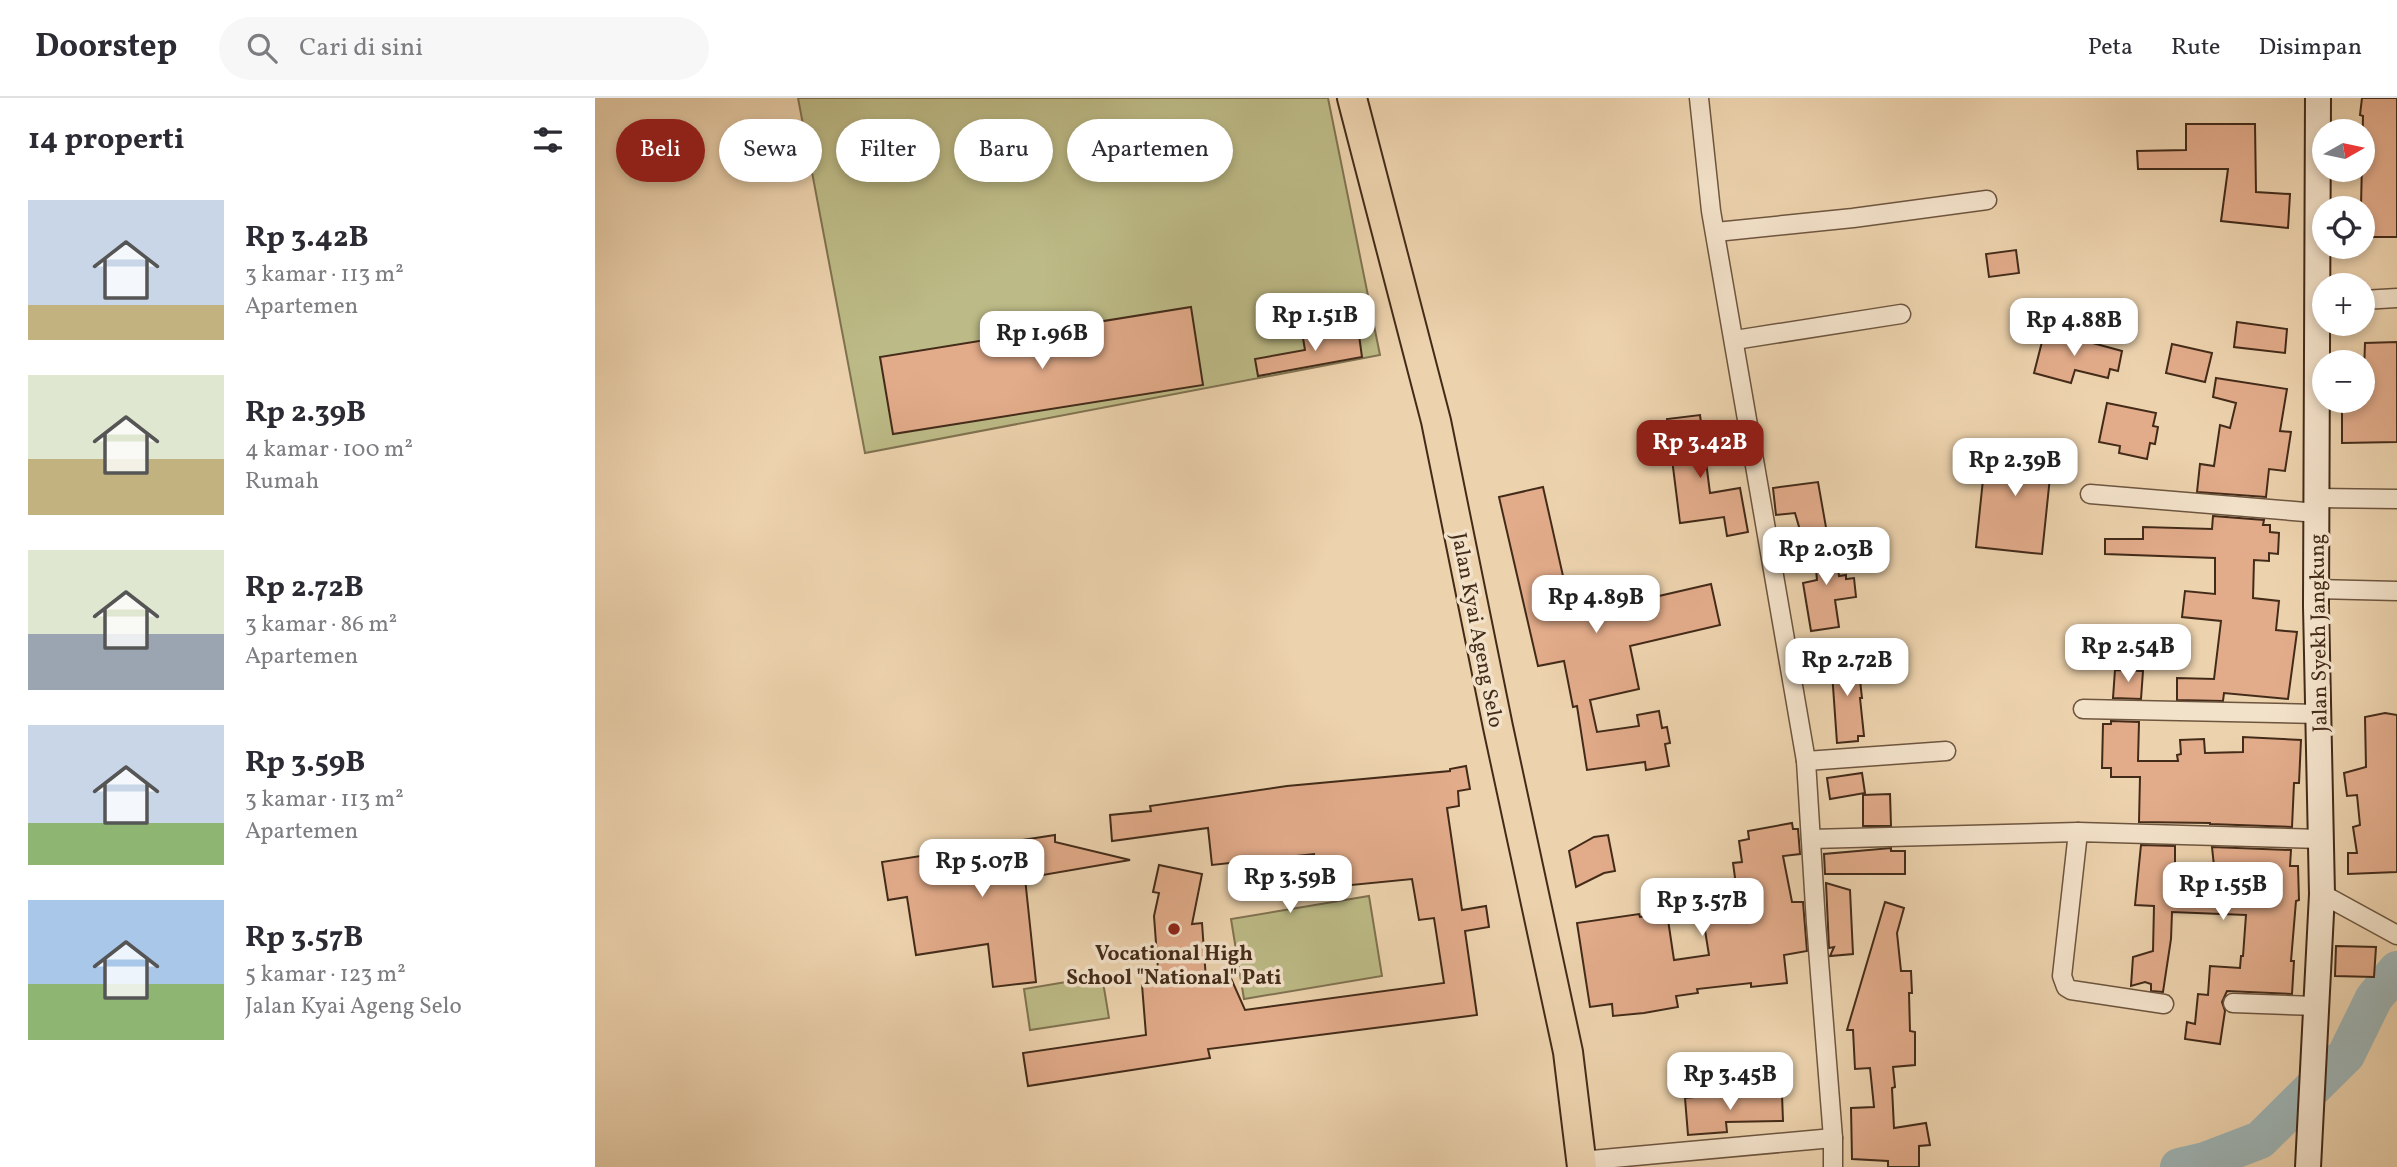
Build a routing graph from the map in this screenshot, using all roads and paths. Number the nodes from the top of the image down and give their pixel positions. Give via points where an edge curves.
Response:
1 (1352, 98) edge
2 (1699, 98) edge
3 (2318, 98) edge
4 (1987, 200) dead end
5 (1716, 232) junction
6 (2321, 273) edge
7 (2397, 298) edge
8 (2375, 299) edge
9 (1901, 314) dead end
10 (2320, 336) edge
11 (1735, 340) junction
12 (2090, 494) dead end
13 (2397, 499) edge
14 (2317, 505) junction
15 (2316, 589) junction
16 (2397, 591) edge
17 (2083, 709) dead end
18 (2318, 714) junction
19 (1946, 751) dead end
20 (1807, 761) junction
21 (2078, 832) junction
22 (1811, 839) junction
23 (2321, 839) junction
24 (2322, 894) junction
25 (2392, 932) edge
26 (2233, 1003) dead end
27 (2164, 1004) dead end
28 (2317, 1006) junction
29 (1832, 1138) junction
30 (2308, 1159) edge
31 (1582, 1164) edge
32 (1833, 1167) edge

1 - 31 main road, Jalan Kyai Ageng Selo via 1436,421 1568,1052
2 - 5 street
3 - 6 main road, Jalan Syekh Jangkung
4 - 5 street
5 - 11 street
7 - 8 street
9 - 11 street
10 - 14 main road, Jalan Syekh Jangkung
11 - 20 street
12 - 14 street
13 - 14 street
14 - 15 main road, Jalan Syekh Jangkung
15 - 16 street
15 - 18 main road, Jalan Syekh Jangkung
17 - 18 street
18 - 23 main road, Jalan Syekh Jangkung
19 - 20 street
20 - 22 street
21 - 22 street
21 - 23 street
21 - 27 street via 2063,983 2071,990
22 - 29 street
23 - 24 main road, Jalan Syekh Jangkung
24 - 25 street
24 - 28 main road, Jalan Syekh Jangkung
26 - 28 street
28 - 30 main road, Jalan Syekh Jangkung
29 - 31 street
29 - 32 street

